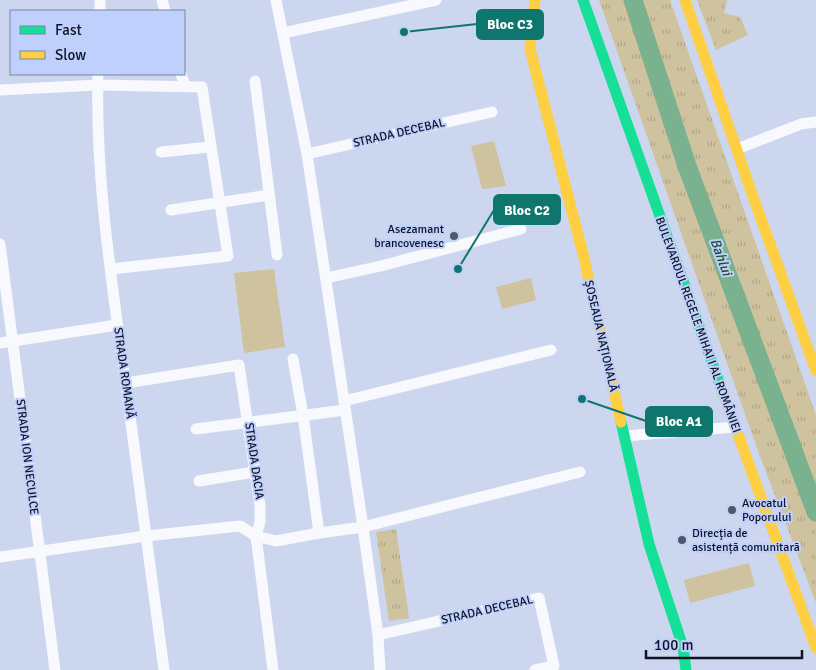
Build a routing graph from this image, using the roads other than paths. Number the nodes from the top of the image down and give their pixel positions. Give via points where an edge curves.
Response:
1 (276, 0) edge
2 (436, 0) edge
3 (535, 0) edge
4 (583, 0) edge
5 (685, 0) edge
6 (283, 34) junction
7 (181, 75) edge
8 (98, 79) edge
9 (255, 81) dead end
10 (184, 86) junction
11 (0, 90) edge
12 (492, 112) dead end
13 (816, 122) edge
14 (210, 147) junction
15 (737, 150) junction
16 (161, 152) dead end
17 (307, 154) junction
18 (269, 195) junction
19 (220, 203) junction
20 (171, 210) dead end
21 (521, 229) dead end
22 (0, 244) edge
23 (277, 255) dead end
24 (111, 269) junction
25 (326, 278) junction
26 (117, 326) junction
27 (12, 341) junction
28 (0, 343) edge
29 (550, 350) dead end
30 (293, 359) dead end
31 (816, 371) edge
32 (126, 383) junction
33 (344, 406) junction
34 (303, 416) junction
35 (248, 422) junction
36 (734, 427) junction
37 (196, 429) dead end
38 (625, 436) junction
39 (254, 472) junction
40 (580, 472) dead end
41 (199, 481) dead end
42 (363, 527) junction
43 (319, 533) junction
44 (146, 536) junction
45 (256, 536) junction
46 (40, 551) junction
47 (0, 557) edge
48 (378, 635) junction
49 (816, 648) edge
50 (55, 670) edge
51 (164, 670) edge
52 (272, 670) edge
53 (380, 670) edge
54 (535, 670) edge
55 (686, 670) edge

1 - 6 street
2 - 6 street
3 - 38 main road, ȘOSEAUA NAȚIONALĂ via 530,49 583,254
4 - 36 main road, BULEVARDUL REGELE MIHAI I AL ROMÂNIEI
5 - 15 main road
6 - 17 street
7 - 10 street
8 - 10 street
8 - 11 street
8 - 24 street, STRADA ROMANĂ via 99,146
9 - 18 street
10 - 14 street via 202,86
12 - 17 street, STRADA DECEBAL
13 - 15 street via 801,124
14 - 16 street
14 - 19 street
15 - 31 main road
17 - 25 street
18 - 19 street
18 - 23 street
19 - 20 street
19 - 24 street via 228,256
21 - 25 street
22 - 27 street, STRADA ION NECULCE
24 - 26 street, STRADA ROMANĂ
25 - 33 street
26 - 27 street
26 - 32 street, STRADA ROMANĂ
27 - 28 street
27 - 46 street, STRADA ION NECULCE
29 - 33 street
30 - 34 street
32 - 35 street, STRADA DACIA via 238,365
32 - 44 street, STRADA ROMANĂ
33 - 34 street
33 - 42 street
34 - 35 street
34 - 43 street
35 - 37 street
35 - 39 street, STRADA DACIA
36 - 38 street
36 - 49 main road, BULEVARDUL REGELE MIHAI I AL ROMÂNIEI
38 - 55 main road, ȘOSEAUA NAȚIONALĂ via 649,544 683,647
39 - 41 street
39 - 45 street, STRADA DACIA via 260,506
40 - 42 street
42 - 43 street
42 - 48 street
43 - 45 street via 276,541
44 - 45 street via 240,526
44 - 46 street
44 - 51 street, STRADA ROMANĂ
45 - 52 street, STRADA DACIA
46 - 47 street
46 - 50 street, STRADA ION NECULCE
48 - 53 street
48 - 54 street, STRADA DECEBAL via 540,598 554,666

